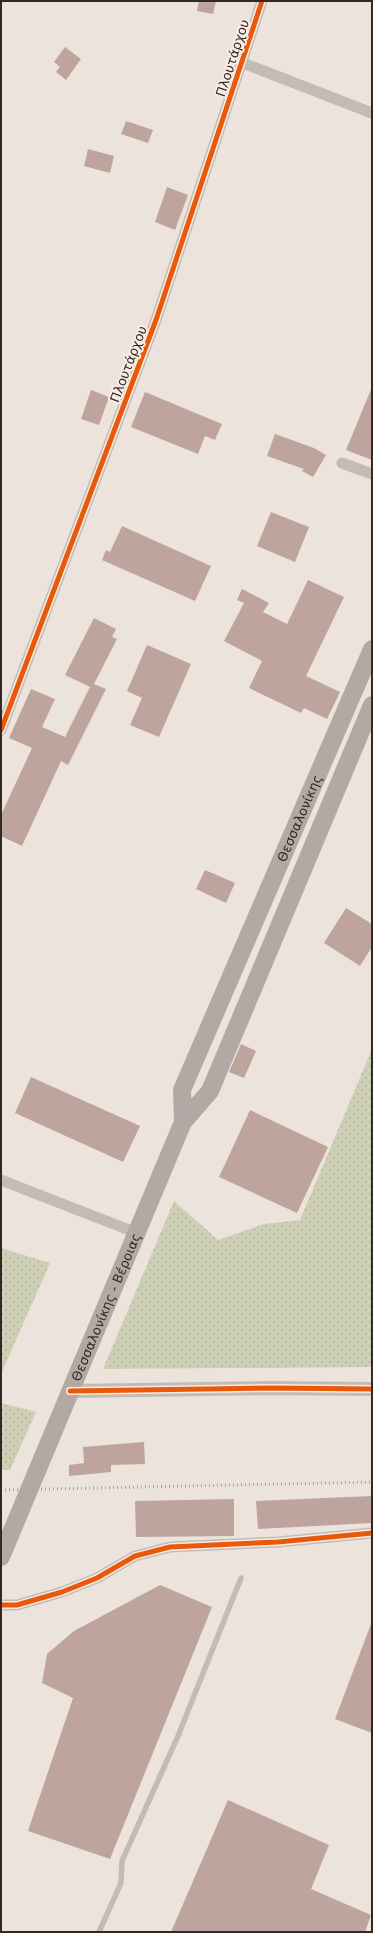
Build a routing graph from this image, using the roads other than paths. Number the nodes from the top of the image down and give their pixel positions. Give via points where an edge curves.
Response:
1 (262, 1) edge
2 (242, 63) junction
3 (372, 113) edge
4 (342, 463) dead end
5 (372, 474) edge
6 (372, 650) edge
7 (372, 705) edge
8 (1, 730) edge
9 (227, 986) joint
10 (252, 992) joint
11 (183, 1122) junction
12 (1, 1180) edge
13 (137, 1233) junction
14 (372, 1389) edge
15 (70, 1391) junction
16 (372, 1534) edge
17 (1, 1557) edge
18 (241, 1578) dead end
19 (1, 1605) edge
20 (99, 1932) edge

1 - 2 street, Πλουτάρχου
2 - 3 street
2 - 8 street, Πλουτάρχου via 156,320
4 - 5 street
6 - 9 main road, Θεσσαλονίκης
7 - 10 main road, Θεσσαλονίκης
9 - 11 main road, Θεσσαλονίκης - Βέροιας via 182,1090
10 - 11 main road, Θεσσαλονίκης - Βέροιας via 210,1091
11 - 13 main road, Θεσσαλονίκης - Βέροιας
12 - 13 street
13 - 15 main road, Θεσσαλονίκης - Βέροιας
14 - 15 street
15 - 17 main road, Θεσσαλονίκης - Βέροιας
16 - 19 street via 170,1547 135,1556 97,1578 62,1592 17,1605
18 - 20 lane via 178,1736 122,1861 121,1884

